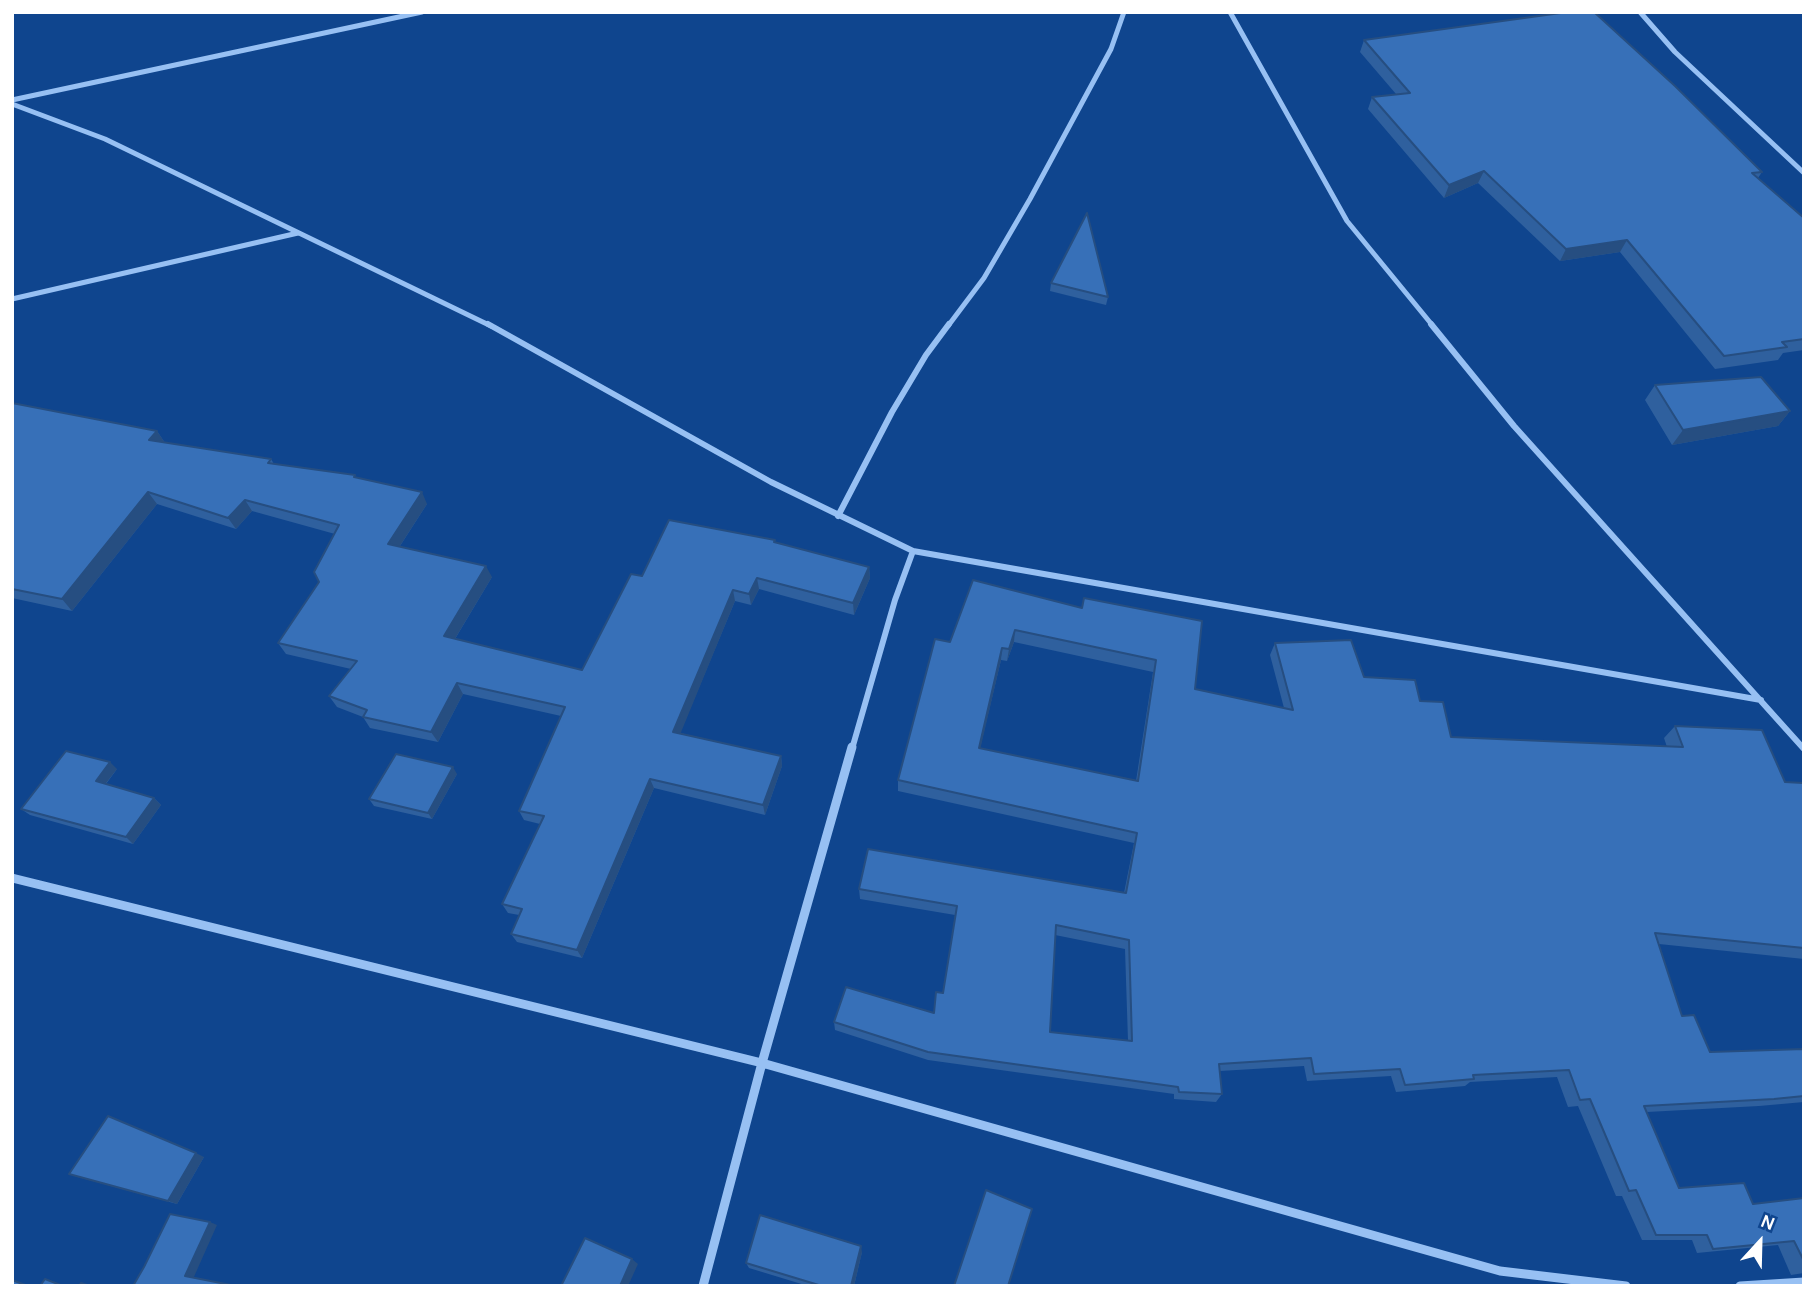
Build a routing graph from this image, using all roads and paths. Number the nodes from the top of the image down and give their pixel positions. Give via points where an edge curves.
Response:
1 (422, 12) edge
2 (1124, 12) edge
3 (1230, 12) edge
4 (1640, 12) edge
5 (12, 102) edge
6 (1804, 173) edge
7 (299, 232) junction
8 (12, 299) edge
9 (838, 516) junction
10 (913, 551) junction
11 (1760, 700) junction
12 (1804, 749) edge
13 (12, 878) edge
14 (762, 1063) junction
15 (1804, 1282) edge
16 (703, 1286) edge
17 (1626, 1286) edge
18 (1740, 1286) edge

1 - 5 street
2 - 9 street via 1111,49 1030,199 984,278 926,355
3 - 11 street via 1347,220 1514,426
4 - 6 street via 1675,52
5 - 7 street via 105,139
7 - 8 street
7 - 9 street via 460,309
9 - 10 street
10 - 11 street
10 - 14 street
11 - 12 street
13 - 14 street
14 - 16 street
14 - 17 street via 1500,1271
15 - 18 street

